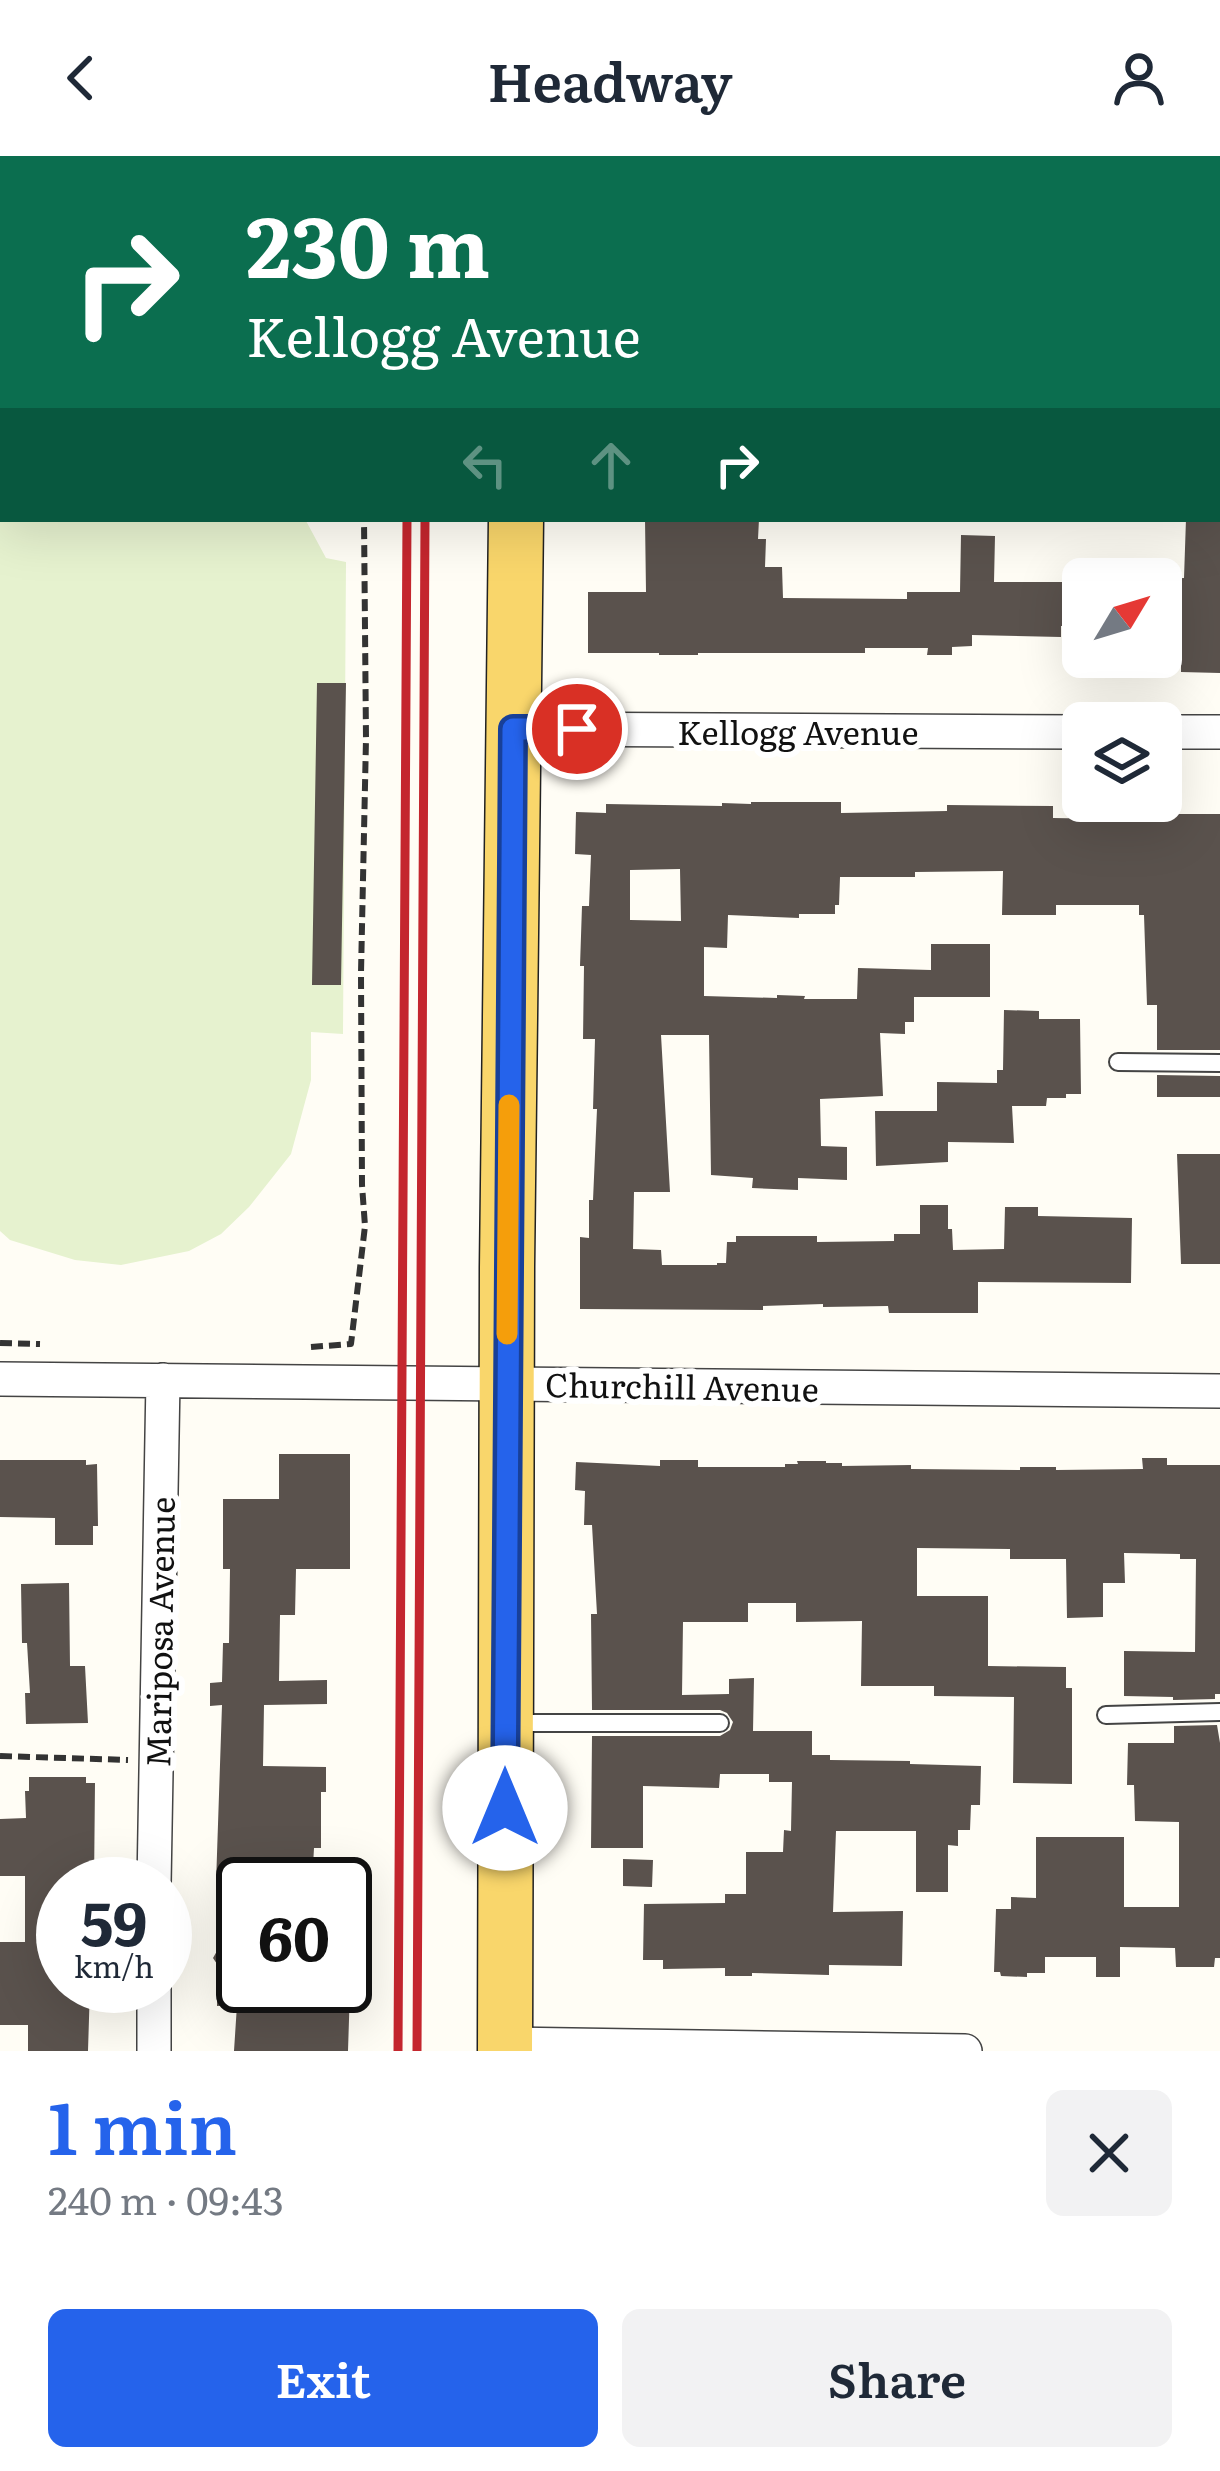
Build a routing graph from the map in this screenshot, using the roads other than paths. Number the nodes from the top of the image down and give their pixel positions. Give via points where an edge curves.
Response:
1 (516, 522) edge
2 (513, 729) junction
3 (1062, 732) edge
4 (1182, 732) edge
5 (1220, 732) edge
6 (1118, 1062) dead end
7 (1220, 1063) edge
8 (0, 1378) edge
9 (163, 1380) junction
10 (506, 1384) junction
11 (1220, 1391) edge
12 (1220, 1712) edge
13 (1106, 1715) dead end
14 (506, 1723) junction
15 (720, 1723) dead end
16 (154, 1857) edge
17 (154, 2013) edge
18 (505, 2047) edge
19 (856, 2050) edge
20 (154, 2051) edge
21 (965, 2051) edge

1 - 2 main road
2 - 3 street, Kellogg Avenue
2 - 10 main road
4 - 5 street
6 - 7 lane
8 - 9 street, Churchill Avenue
9 - 10 street, Churchill Avenue
9 - 16 street, Mariposa Avenue
10 - 11 street, Churchill Avenue
10 - 14 main road
12 - 13 lane
14 - 15 lane
14 - 18 main road
17 - 20 street
18 - 19 street
19 - 21 street

